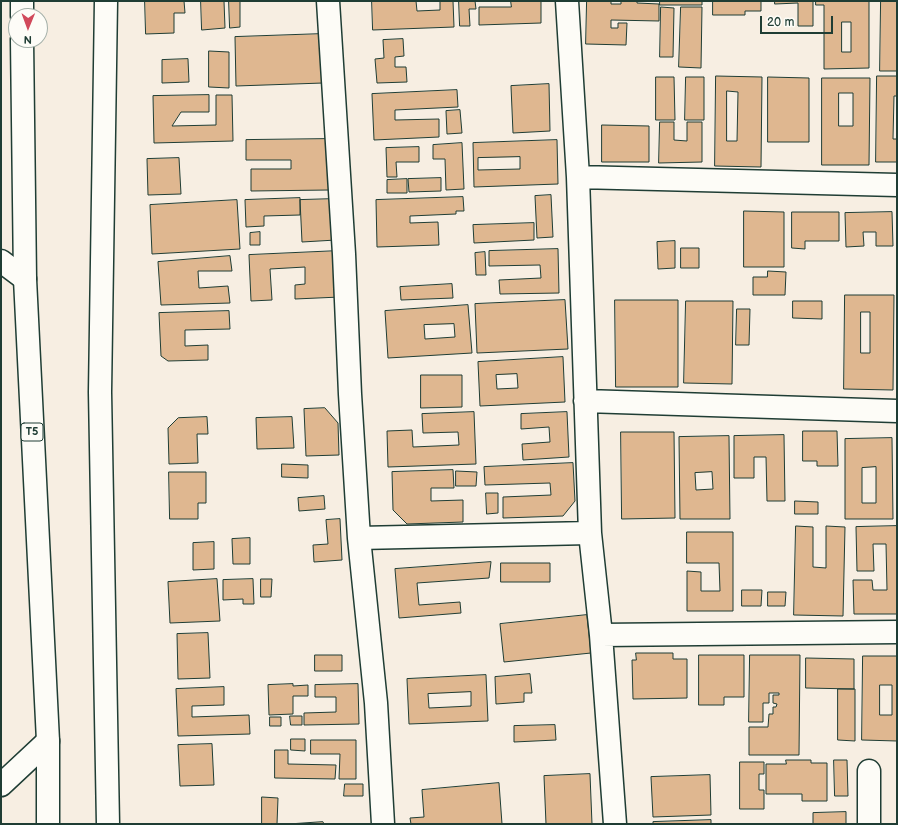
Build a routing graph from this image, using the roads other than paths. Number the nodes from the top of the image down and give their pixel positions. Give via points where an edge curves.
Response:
1 (106, 1) edge
2 (328, 1) edge
3 (567, 1) edge
4 (22, 48) edge
5 (578, 177) junction
6 (897, 185) edge
7 (1, 261) edge
8 (25, 279) junction
9 (585, 401) junction
10 (897, 411) edge
11 (590, 534) junction
12 (359, 538) junction
13 (897, 632) edge
14 (601, 634) junction
15 (48, 741) junction
16 (868, 771) dead end
17 (1, 785) edge
18 (48, 824) edge
19 (108, 824) edge
20 (383, 824) edge
21 (615, 824) edge
22 (869, 824) edge

1 - 19 main road via 100,392
2 - 12 main road
3 - 5 main road
4 - 8 main road, T5
5 - 6 main road
5 - 9 main road
7 - 8 main road
8 - 15 main road, T5
9 - 10 main road
9 - 11 main road
11 - 12 main road
11 - 14 main road
12 - 20 main road via 376,703
13 - 14 main road
14 - 21 main road
15 - 17 main road
15 - 18 main road, T5
16 - 22 main road

